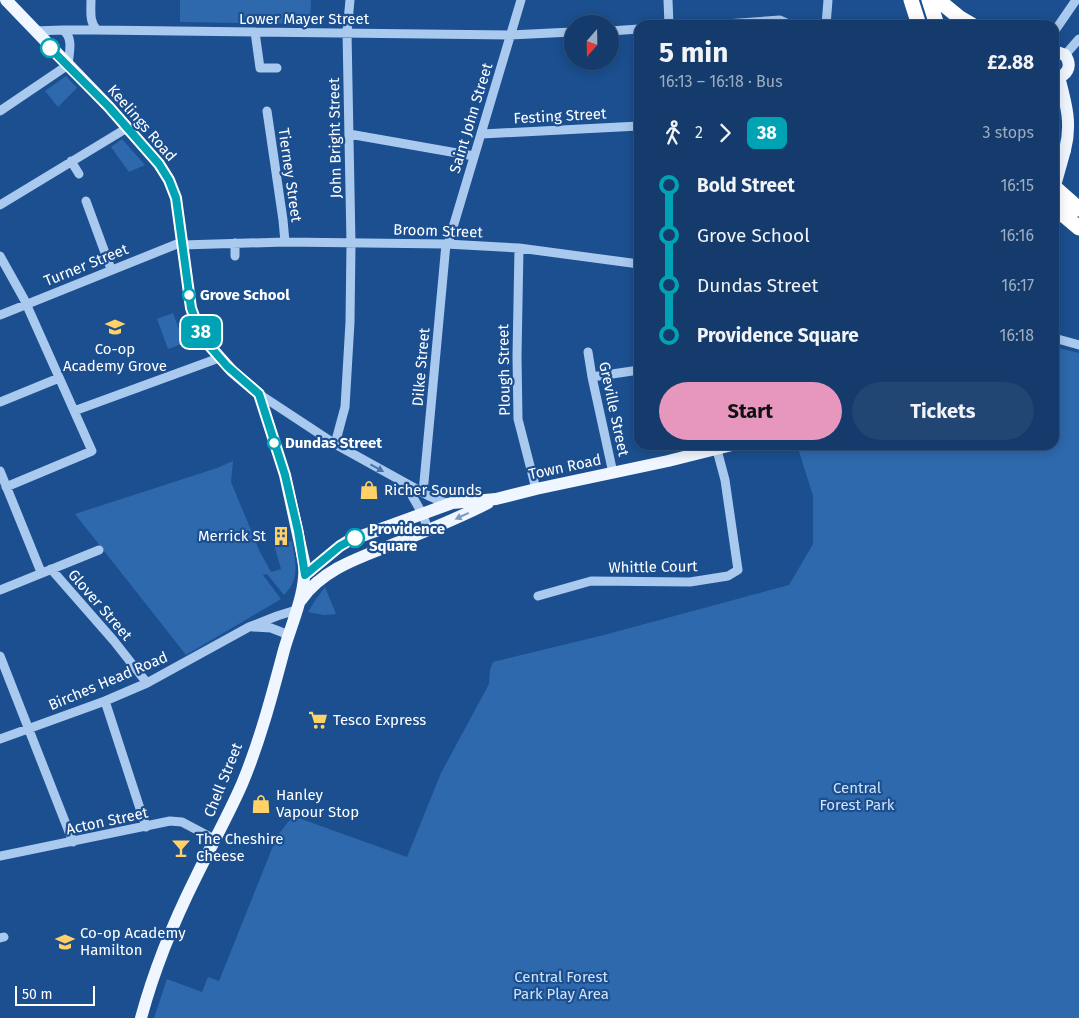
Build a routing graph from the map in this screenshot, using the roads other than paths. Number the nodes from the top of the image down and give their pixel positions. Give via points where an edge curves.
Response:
1 (6, 0) edge
2 (91, 0) edge
3 (350, 0) edge
4 (521, 0) edge
5 (668, 0) edge
6 (828, 0) edge
7 (911, 0) edge
8 (929, 0) edge
9 (938, 0) edge
10 (1076, 0) edge
11 (669, 20) edge
12 (826, 20) edge
13 (917, 20) edge
14 (935, 20) edge
15 (963, 20) edge
16 (1059, 25) edge
17 (95, 28) junction
18 (634, 29) edge
19 (63, 30) junction
20 (619, 30) edge
21 (34, 31) junction
22 (256, 32) junction
23 (347, 32) junction
24 (564, 32) edge
25 (510, 35) junction
26 (1079, 39) edge
27 (1059, 53) edge
28 (68, 65) junction
29 (277, 68) dead end
30 (1059, 76) edge
31 (1059, 87) edge
32 (0, 111) edge
33 (267, 111) dead end
34 (634, 126) edge
35 (127, 128) junction
36 (349, 134) junction
37 (482, 134) junction
38 (474, 156) junction
39 (71, 160) junction
40 (1059, 171) edge
41 (79, 174) dead end
42 (1059, 192) edge
43 (86, 201) dead end
44 (0, 204) edge
45 (1079, 209) edge
46 (1059, 211) edge
47 (1079, 228) edge
48 (285, 242) junction
49 (182, 243) junction
50 (235, 243) junction
51 (351, 244) junction
52 (447, 244) junction
53 (519, 248) junction
54 (0, 256) edge
55 (235, 256) dead end
56 (634, 263) edge
57 (111, 269) junction
58 (26, 305) junction
59 (0, 315) edge
60 (1059, 339) edge
61 (1079, 345) edge
62 (588, 352) dead end
63 (220, 358) junction
64 (634, 371) edge
65 (59, 378) junction
66 (592, 378) junction
67 (259, 394) junction
68 (0, 402) edge
69 (74, 411) junction
70 (335, 444) junction
71 (717, 450) joint
72 (0, 471) edge
73 (613, 473) junction
74 (406, 484) junction
75 (6, 487) junction
76 (536, 489) junction
77 (423, 493) junction
78 (496, 500) junction
79 (452, 503) junction
80 (424, 515) junction
81 (428, 530) junction
82 (98, 550) dead end
83 (51, 569) junction
84 (336, 569) junction
85 (310, 571) junction
86 (41, 572) junction
87 (0, 590) edge
88 (538, 596) dead end
89 (297, 608) junction
90 (249, 627) junction
91 (289, 635) junction
92 (0, 656) edge
93 (147, 683) junction
94 (106, 701) junction
95 (28, 729) junction
96 (0, 740) edge
97 (146, 827) junction
98 (216, 840) junction
99 (73, 842) junction
100 (0, 856) edge
101 (141, 1018) edge

1 - 21 main road, Keelings Road
2 - 17 street via 91,19
3 - 23 street, John Bright Street
4 - 25 street, Saint John Street
5 - 11 street
6 - 12 street
7 - 13 highway
8 - 14 highway
9 - 15 highway
10 - 16 street
17 - 19 street, Lower Mayer Street
17 - 22 street, Lower Mayer Street
18 - 20 street
19 - 21 street
19 - 28 street via 70,39
21 - 28 main road, Keelings Road
22 - 23 street, Lower Mayer Street
22 - 29 street via 260,68
23 - 25 street, Lower Mayer Street
23 - 36 street, John Bright Street
24 - 25 street, Lower Mayer Street
25 - 37 street, Saint John Street
26 - 27 street
27 - 30 main road via 1069,63 1067,72
28 - 32 street
28 - 35 main road, Keelings Road
31 - 40 main road, bridge via 1069,118 1068,138
33 - 48 street, Tierney Street
34 - 37 street, Festing Street
35 - 39 street
35 - 49 main road, Keelings Road via 169,180 176,198
36 - 38 street
36 - 51 street, John Bright Street
37 - 38 street, Saint John Street
38 - 52 street, Saint John Street
39 - 41 street
39 - 44 street
42 - 45 highway
43 - 57 street
46 - 47 highway
48 - 50 street, Broom Street
48 - 51 street, Broom Street
49 - 50 street, Broom Street
49 - 57 street, Turner Street
49 - 63 main road, Keelings Road via 191,308 207,343
50 - 55 street
51 - 52 street, Broom Street
51 - 70 street via 345,407
52 - 53 street, Broom Street
52 - 77 street, Dilke Street
53 - 56 street, Broom Street
53 - 76 street, Plough Street via 518,419
54 - 58 street
57 - 58 street, Turner Street
58 - 59 street, Turner Street
58 - 65 street
60 - 61 street
62 - 66 street, Greville Street
63 - 67 main road, Keelings Road
63 - 69 street
64 - 66 street
65 - 68 street
65 - 69 street
66 - 73 street, Greville Street
67 - 70 street, Town Road
67 - 85 main road, Chell Street via 285,475 303,559
69 - 75 street via 92,451
70 -> 74 street, Town Road
71 - 73 main road, Town Road
71 - 88 street, Whittle Court via 725,480 738,570 728,576 690,582 591,581
72 - 75 street
73 - 76 main road, Town Road
74 - 77 street, Town Road
74 - 80 street
75 - 86 street
76 - 78 main road, Town Road
77 - 79 street, Town Road
78 - 79 main road, Town Road
78 -> 81 main road
79 - 80 main road
80 - 81 street
80 - 85 main road via 348,541
81 - 84 main road
82 - 83 street
83 - 86 street
83 - 93 street, Glover Street
84 - 85 main road
84 - 89 main road via 313,585
85 - 89 main road, Chell Street
86 - 87 street
89 - 90 street, Birches Head Road
89 - 91 main road, Chell Street
90 - 91 street via 271,628
90 - 93 street, Birches Head Road
91 - 98 main road, Chell Street via 267,713
92 - 95 street
93 - 94 street, Birches Head Road
94 - 95 street, Birches Head Road
94 - 97 street
95 - 96 street, Birches Head Road
95 - 99 street
97 - 98 street, Acton Street via 182,822
97 - 99 street, Acton Street
98 - 101 main road, Chell Street via 175,924
99 - 100 street, Acton Street

